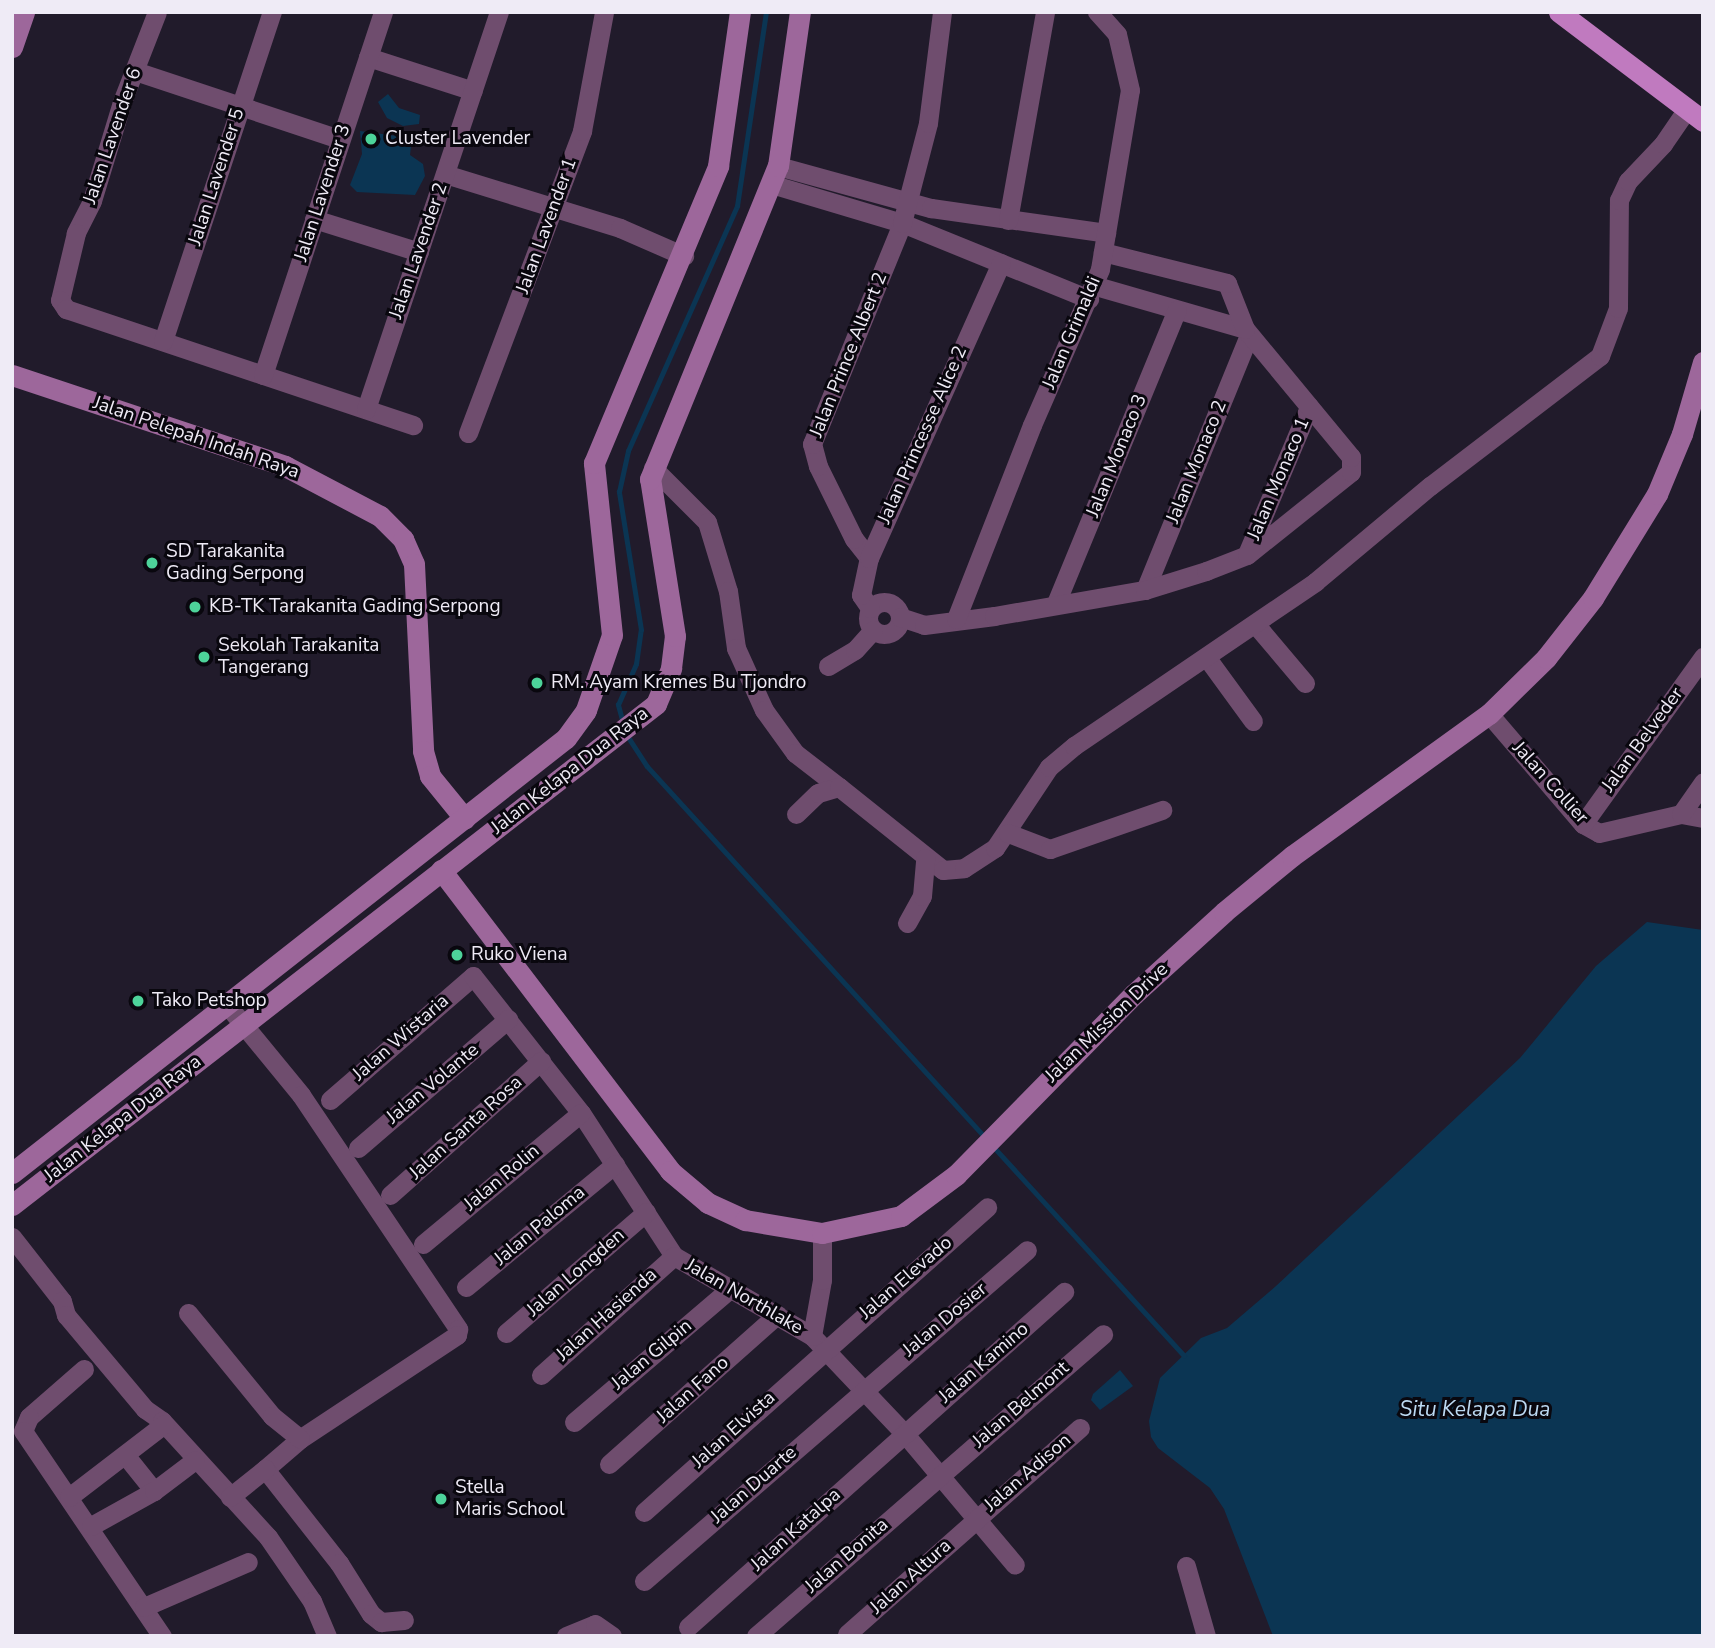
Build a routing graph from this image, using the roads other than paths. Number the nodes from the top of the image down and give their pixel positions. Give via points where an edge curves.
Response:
1 (24, 12) edge
2 (158, 12) edge
3 (272, 12) edge
4 (383, 12) edge
5 (499, 12) edge
6 (604, 12) edge
7 (740, 12) edge
8 (800, 12) edge
9 (942, 12) edge
10 (1045, 12) edge
11 (1097, 12) edge
12 (1559, 12) edge
13 (13, 43) edge
14 (368, 57) junction
15 (135, 71) junction
16 (473, 92) junction
17 (241, 106) junction
18 (1695, 115) edge
19 (341, 139) junction
20 (445, 174) junction
21 (775, 175) junction
22 (907, 202) junction
23 (555, 207) junction
24 (314, 219) junction
25 (1009, 220) junction
26 (902, 223) junction
27 (1105, 242) junction
28 (419, 253) junction
29 (684, 256) junction
30 (1001, 263) junction
31 (1092, 292) junction
32 (1177, 310) junction
33 (1247, 332) junction
34 (163, 341) junction
35 (1703, 362) edge
36 (263, 374) junction
37 (12, 375) edge
38 (1309, 407) junction
39 (366, 409) junction
40 (413, 425) dead end
41 (468, 433) dead end
42 (653, 468) junction
43 (1247, 555) junction
44 (869, 558) junction
45 (1145, 590) junction
46 (1056, 603) junction
47 (870, 608) junction
48 (900, 617) junction
49 (956, 619) junction
50 (1256, 625) junction
51 (873, 630) junction
52 (1703, 657) edge
53 (1207, 658) junction
54 (828, 666) dead end
55 (1305, 683) dead end
56 (1489, 714) junction
57 (1253, 721) dead end
58 (566, 738) junction
59 (588, 761) junction
60 (1703, 782) edge
61 (839, 788) junction
62 (1162, 810) dead end
63 (796, 814) dead end
64 (1681, 814) junction
65 (1703, 818) edge
66 (465, 819) junction
67 (1583, 824) junction
68 (1008, 833) junction
69 (925, 858) junction
70 (441, 870) junction
71 (907, 923) dead end
72 (473, 976) joint
73 (228, 1006) junction
74 (508, 1019) junction
75 (244, 1025) junction
76 (541, 1061) junction
77 (330, 1100) dead end
78 (581, 1113) junction
79 (358, 1148) dead end
80 (615, 1164) junction
81 (12, 1173) edge
82 (390, 1195) dead end
83 (12, 1205) edge
84 (987, 1207) dead end
85 (646, 1212) junction
86 (822, 1233) junction
87 (12, 1237) edge
88 (423, 1244) dead end
89 (1027, 1250) dead end
90 (674, 1256) junction
91 (466, 1287) dead end
92 (731, 1288) junction
93 (1064, 1292) dead end
94 (188, 1313) dead end
95 (777, 1315) junction
96 (506, 1333) dead end
97 (1103, 1334) dead end
98 (818, 1342) junction
99 (85, 1369) dead end
100 (541, 1375) dead end
101 (863, 1389) junction
102 (163, 1422) junction
103 (574, 1422) dead end
104 (1080, 1428) dead end
105 (904, 1433) junction
106 (300, 1439) junction
107 (126, 1456) junction
108 (195, 1460) junction
109 (608, 1464) dead end
110 (265, 1469) junction
111 (939, 1475) junction
112 (154, 1491) junction
113 (69, 1497) junction
114 (230, 1497) junction
115 (644, 1512) dead end
116 (975, 1519) junction
117 (91, 1526) junction
118 (248, 1562) dead end
119 (1015, 1565) dead end
120 (1186, 1566) dead end
121 (644, 1581) dead end
122 (144, 1607) junction
123 (404, 1620) dead end
124 (688, 1627) dead end
125 (324, 1634) edge
126 (847, 1634) dead end
127 (162, 1636) edge
128 (566, 1636) edge
129 (612, 1636) edge
130 (756, 1636) edge
131 (1206, 1636) edge

1 - 13 main road
2 - 15 street, Jalan Lavender 6
3 - 17 street, Jalan Lavender 5
4 - 14 street, Jalan Lavender 3
5 - 16 street, Jalan Lavender 2
6 - 23 street, Jalan Lavender 1 via 582,131
7 - 29 main road, Jalan Kelapa Dua Raya via 718,166
8 - 21 main road, Jalan Kelapa Dua Raya
9 - 22 street, Jalan Prince Albert 2 via 928,123
10 - 25 street
11 - 27 street, Jalan Grimaldi via 1116,34 1130,90
12 - 18 main road
14 - 16 street
14 - 19 street, Jalan Lavender 3
15 - 17 street
15 - 34 street, Jalan Lavender 6 via 92,201 76,233 60,300 66,309
16 - 20 street, Jalan Lavender 2
17 - 19 street
17 - 34 street, Jalan Lavender 5
18 - 50 street via 1628,181 1619,200 1618,308 1600,356
19 - 24 street, Jalan Lavender 3
20 - 23 street
20 - 28 street, Jalan Lavender 2
21 - 22 street
21 - 26 street
21 - 42 main road, Jalan Kelapa Dua Raya
22 - 25 street
22 - 26 street, Jalan Prince Albert 2
23 - 29 street
23 - 41 street, Jalan Lavender 1
24 - 28 street
24 - 36 street, Jalan Lavender 3
25 - 27 street
26 - 30 street
26 - 44 street, Jalan Prince Albert 2 via 812,444 853,539
27 - 31 street, Jalan Grimaldi
27 - 33 street via 1220,278 1234,291
28 - 39 street, Jalan Lavender 2
29 - 58 main road, Jalan Kelapa Dua Raya via 594,463 612,635 586,710
30 - 31 street
30 - 44 street, Jalan Princesse Alice 2
31 - 32 street
31 - 49 street, Jalan Grimaldi via 1032,425
32 - 33 street
32 - 46 street, Jalan Monaco 3
33 - 38 street
33 - 45 street, Jalan Monaco 2
34 - 36 street
35 - 56 main road, Jalan Mission Drive via 1682,435 1636,533 1546,658
36 - 39 street
37 - 66 main road, Jalan Pelepah Indah Raya via 285,466 380,516 403,538 414,564 423,751 430,776
38 - 43 street, Jalan Monaco 1
38 - 43 street, Jalan Monaco 1 via 1352,457 1351,472
39 - 40 street
42 - 59 main road, Jalan Kelapa Dua Raya via 650,479 675,636 671,668 656,704
42 - 61 street via 707,522 728,591 736,648 764,710 796,753
43 - 45 street
44 - 47 street, Jalan Princesse Alice 2 via 861,595
45 - 46 street
46 - 49 street
47 - 48 street via 885,601 893,604
47 - 51 street via 868,624
48 - 49 street via 924,625
48 - 51 street via 887,634
50 - 53 street
50 - 55 street
51 - 54 street via 855,650
52 - 67 street, Jalan Belveder
53 - 57 street
53 - 68 street via 1049,767
56 - 67 street, Jalan Collier
56 - 86 main road, Jalan Mission Drive via 1292,856 1224,912 971,1160 901,1216
58 - 59 main road
58 - 66 main road, Jalan Kelapa Dua Raya
59 - 70 main road, Jalan Kelapa Dua Raya
60 - 64 street
61 - 63 street via 818,793
61 - 69 street
62 - 68 street via 1050,849
64 - 65 street, Jalan Collier
64 - 67 street, Jalan Collier via 1608,833
66 - 73 main road, Jalan Kelapa Dua Raya
68 - 69 street via 964,868 943,870
69 - 71 street via 922,896
70 - 75 main road, Jalan Kelapa Dua Raya
70 - 86 main road, Jalan Mission Drive via 670,1171 708,1203 745,1220
72 - 74 street, Jalan Northlake
72 - 77 street, Jalan Wistaria
73 - 75 street
73 - 81 main road, Jalan Kelapa Dua Raya
74 - 76 street, Jalan Northlake
74 - 79 street, Jalan Volante
75 - 83 main road, Jalan Kelapa Dua Raya
75 - 106 street via 309,1106 458,1329 457,1335 424,1359
76 - 78 street, Jalan Northlake
76 - 82 street, Jalan Santa Rosa
78 - 80 street, Jalan Northlake
78 - 88 street, Jalan Rolin
80 - 85 street, Jalan Northlake
80 - 91 street, Jalan Paloma
84 - 98 street, Jalan Elevado
85 - 90 street, Jalan Northlake
85 - 96 street, Jalan Longden
86 - 98 street
87 - 102 street via 62,1301 74,1325 145,1409
89 - 101 street, Jalan Dosier
90 - 92 street, Jalan Northlake
90 - 100 street, Jalan Hasienda
92 - 95 street, Jalan Northlake
92 - 103 street, Jalan Gilpin
93 - 105 street, Jalan Kamino
94 - 106 street via 272,1416
95 - 98 street, Jalan Northlake
95 - 109 street, Jalan Fano
97 - 111 street, Jalan Belmont
98 - 101 street, Jalan Northlake
98 - 115 street, Jalan Elvista
99 - 113 street via 29,1417 23,1431
101 - 105 street, Jalan Northlake
101 - 121 street, Jalan Duarte
102 - 107 street
102 - 108 street
104 - 116 street, Jalan Adison
105 - 111 street, Jalan Northlake
105 - 124 street, Jalan Katalpa
106 - 110 street
107 - 112 street
107 - 113 street
108 - 112 street
108 - 114 street
110 - 114 street
110 - 123 street via 339,1563 371,1615 381,1622
111 - 116 street, Jalan Northlake
111 - 130 street, Jalan Bonita
112 - 117 street
113 - 117 street
114 - 125 street via 289,1567
116 - 119 street, Jalan Northlake
116 - 126 street, Jalan Altura
117 - 122 street
118 - 122 street
120 - 131 street
122 - 127 street
128 - 129 street via 595,1624

